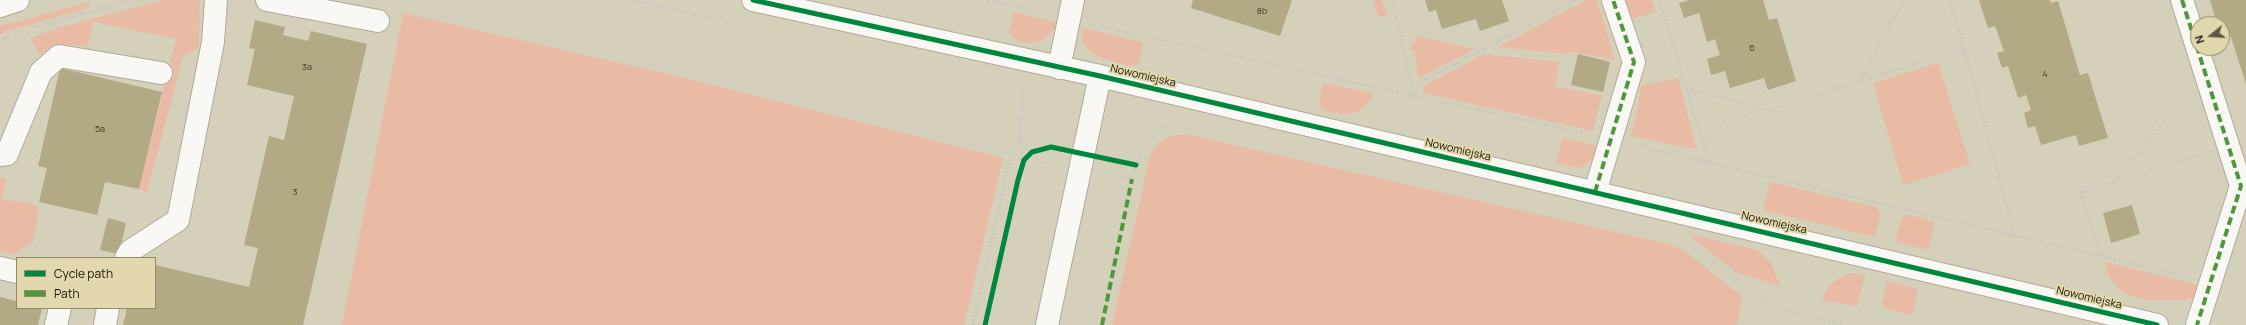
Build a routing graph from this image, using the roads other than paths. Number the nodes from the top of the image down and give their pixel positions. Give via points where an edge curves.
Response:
1 (18, 0) edge
2 (216, 0) edge
3 (267, 0) edge
4 (753, 0) edge
5 (1073, 0) edge
6 (1613, 0) edge
7 (2182, 0) edge
8 (0, 6) edge
9 (378, 22) dead end
10 (1059, 68) junction
11 (161, 72) dead end
12 (1100, 76) junction
13 (0, 155) edge
14 (1595, 192) junction
15 (127, 257) edge
16 (0, 268) edge
17 (16, 272) edge
18 (60, 309) edge
19 (108, 309) edge
20 (56, 325) edge
21 (105, 325) edge
22 (1047, 325) edge
23 (2157, 325) edge
24 (2197, 325) edge

1 - 8 street
2 - 15 street via 213,42 178,220 130,251
3 - 9 street
4 - 10 street, Nowomiejska
5 - 10 street
6 - 14 street via 1634,62
7 - 24 street via 2241,186
10 - 12 street, Nowomiejska
11 - 13 street via 58,56 41,72 7,154
12 - 14 street, Nowomiejska
12 - 22 street
14 - 23 street, Nowomiejska
16 - 17 street
18 - 20 street
19 - 21 street

